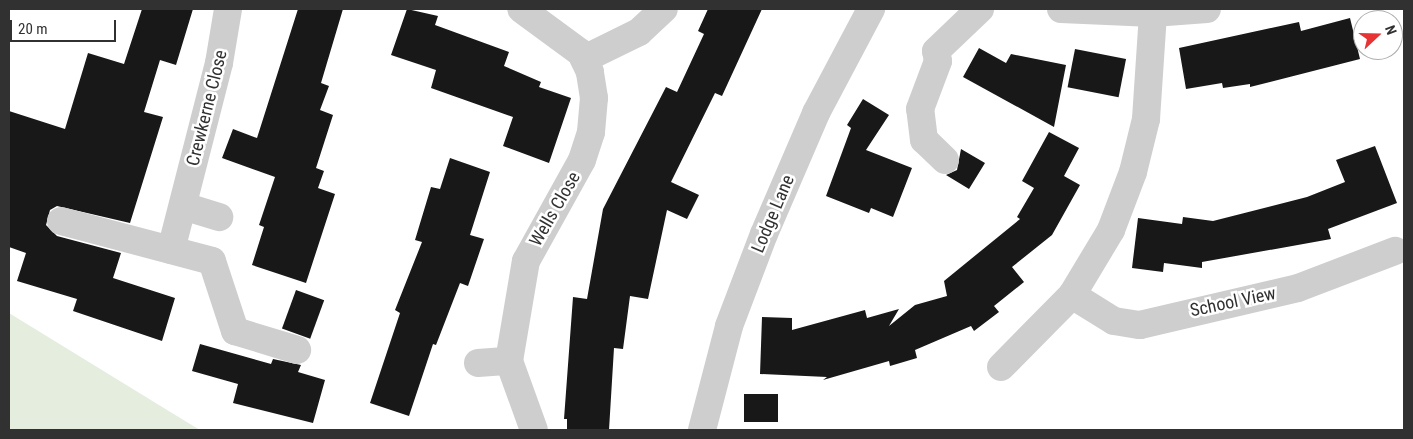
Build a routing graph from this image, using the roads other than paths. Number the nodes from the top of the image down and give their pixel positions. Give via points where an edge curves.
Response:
1 (228, 9) edge
2 (522, 9) edge
3 (664, 9) edge
4 (870, 9) edge
5 (980, 9) edge
6 (1061, 9) edge
7 (1207, 9) edge
8 (1153, 12) junction
9 (584, 59) junction
10 (946, 160) dead end
11 (183, 206) junction
12 (219, 217) dead end
13 (61, 221) dead end
14 (171, 250) junction
15 (1396, 251) dead end
16 (1072, 295) junction
17 (297, 350) dead end
18 (509, 361) junction
19 (478, 363) dead end
20 (1001, 367) dead end
21 (530, 421) edge
22 (702, 430) edge

1 - 11 street, Crewkerne Close via 219,63
2 - 9 street via 574,46
3 - 9 street via 639,32
4 - 22 street, Lodge Lane via 816,113 764,234 729,326
5 - 10 street via 936,51 938,61 920,109 919,124 927,145
6 - 8 street
7 - 8 street
8 - 16 street via 1150,92 1136,163 1111,230
9 - 18 street, Wells Close via 594,98 588,145 526,261
11 - 12 street
11 - 14 street, Crewkerne Close
13 - 14 street
14 - 17 street via 212,261 235,331
15 - 16 street, School View via 1298,288 1132,326 1106,317
16 - 20 street
18 - 19 street
18 - 21 street, Wells Close

